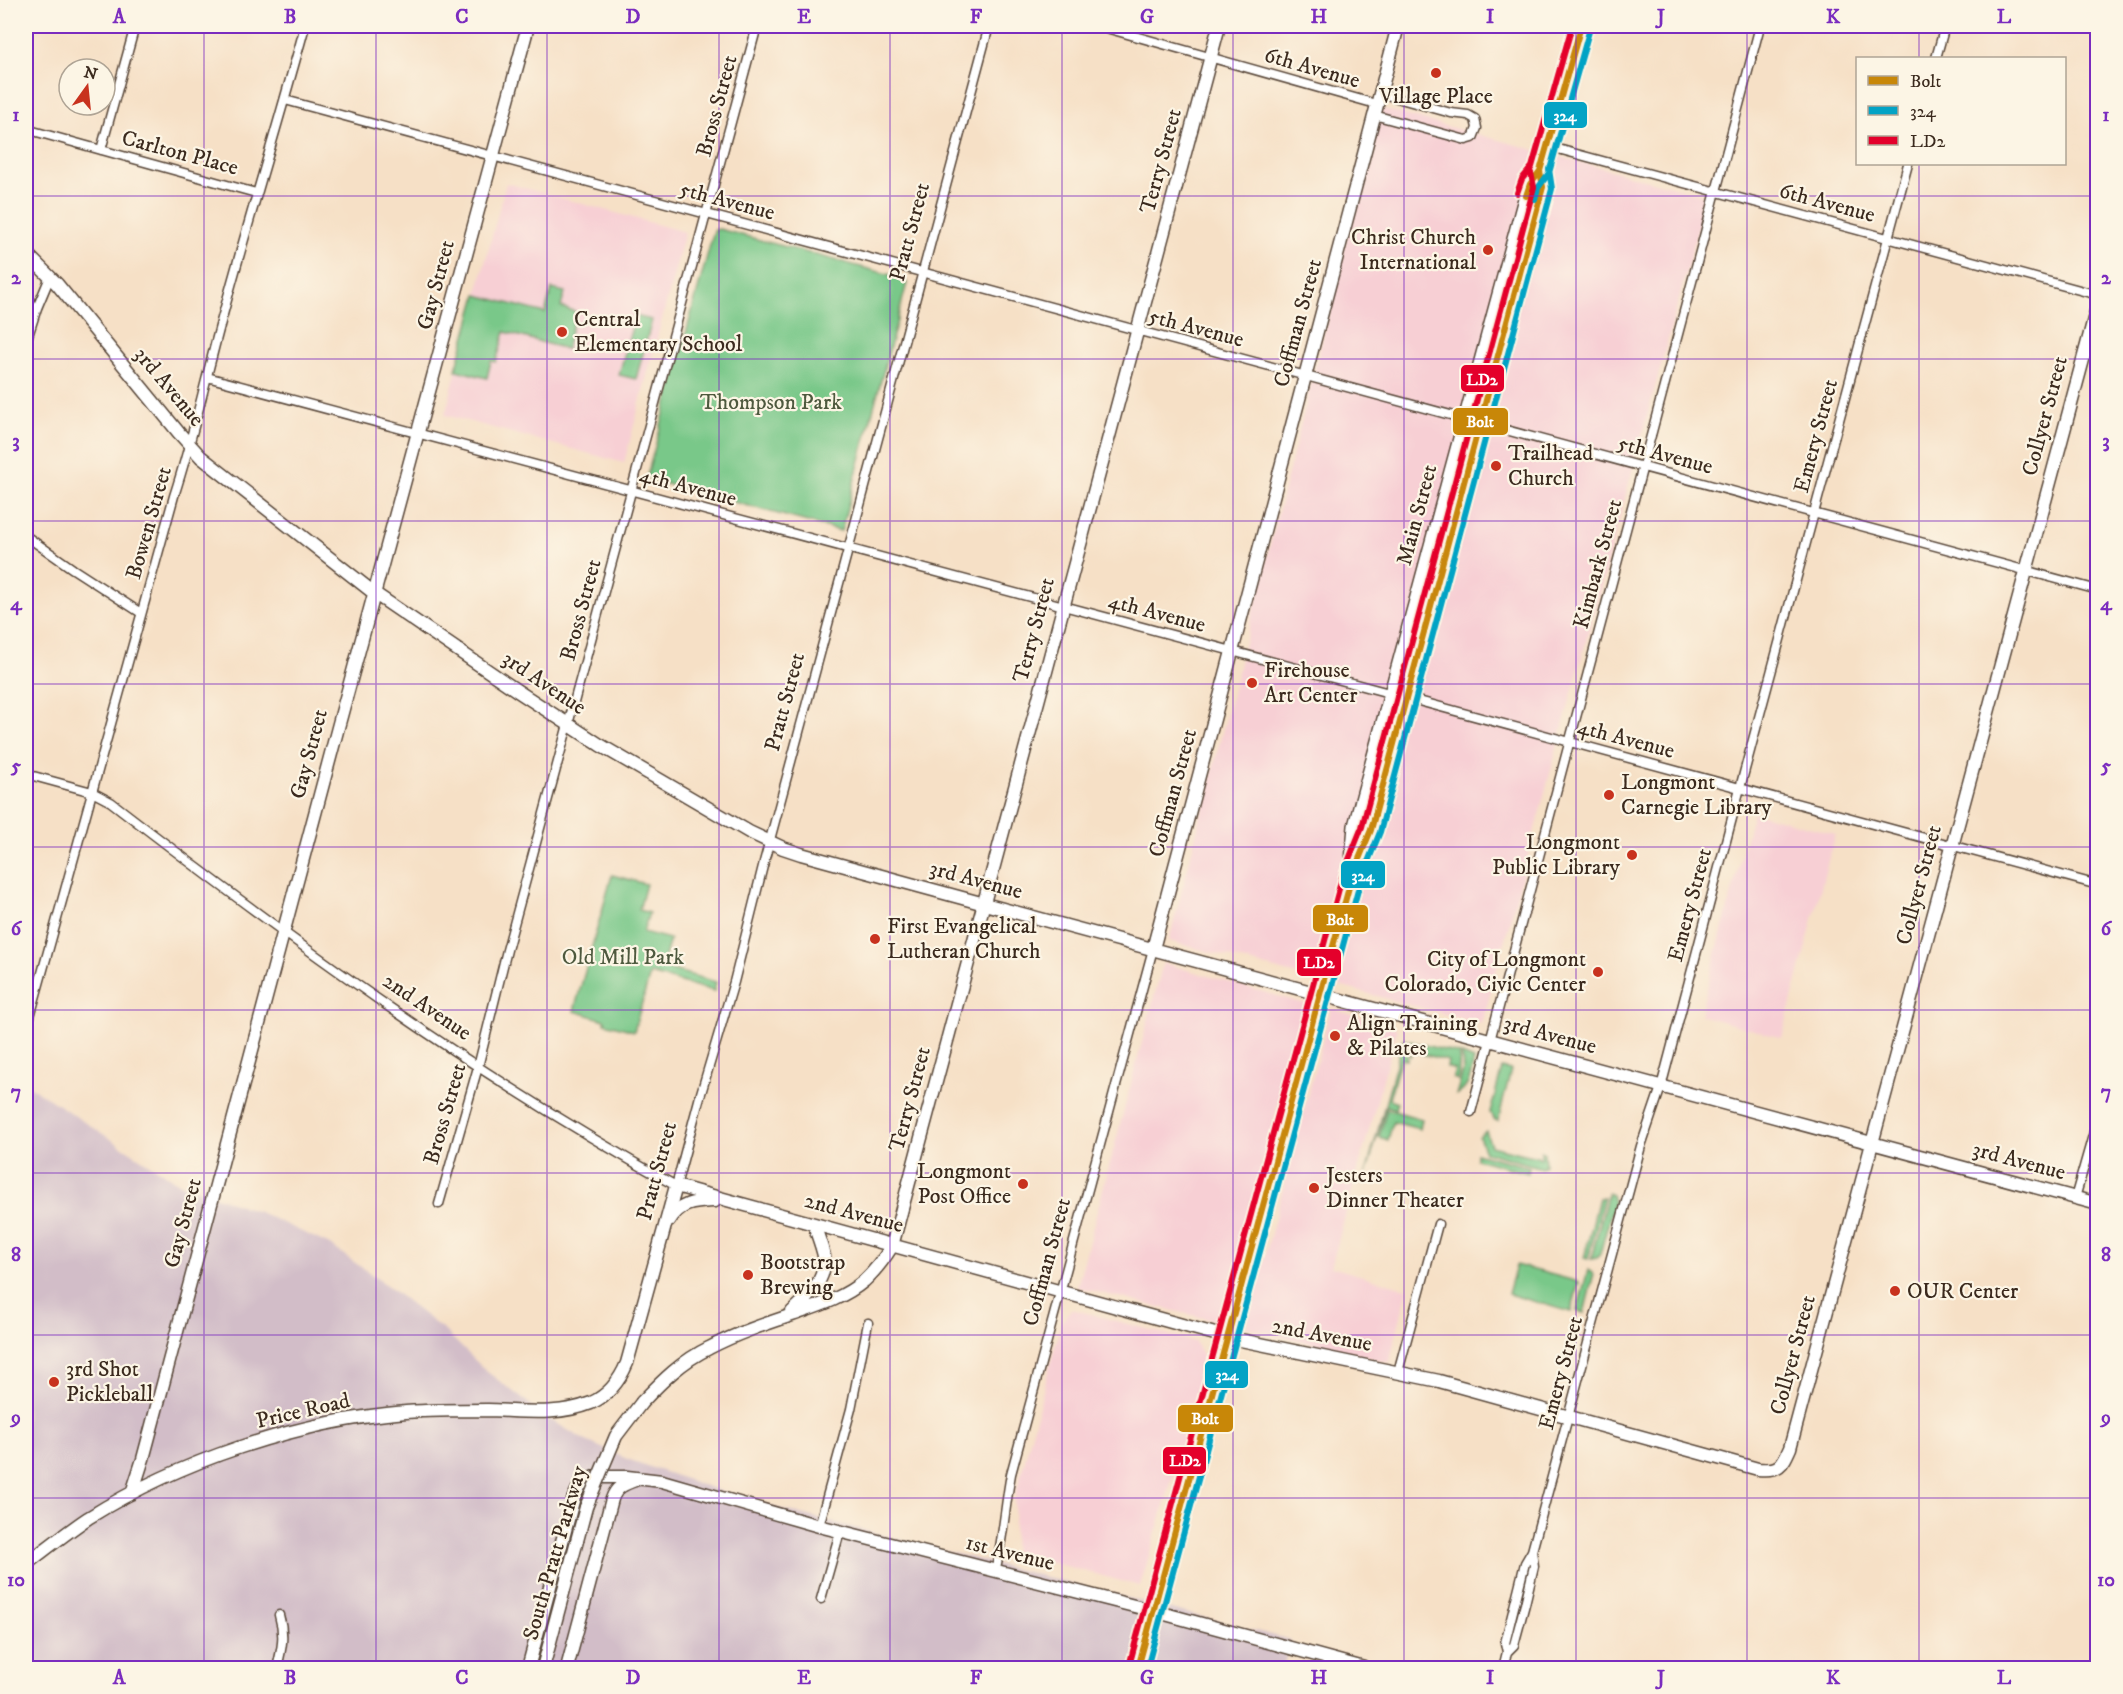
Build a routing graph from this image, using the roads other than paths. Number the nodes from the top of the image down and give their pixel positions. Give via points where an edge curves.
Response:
1 (135, 26) edge
2 (305, 26) edge
3 (528, 26) edge
4 (757, 26) edge
5 (989, 26) edge
6 (1099, 26) edge
7 (1220, 26) edge
8 (1398, 26) edge
9 (1581, 26) edge
10 (1760, 26) edge
11 (1945, 26) edge
12 (1936, 57) edge
13 (1211, 58) junction
14 (285, 100) junction
15 (1376, 104) junction
16 (26, 129) edge
17 (1547, 146) junction
18 (101, 150) junction
19 (493, 156) junction
20 (1908, 165) edge
21 (1716, 192) junction
22 (256, 193) junction
23 (707, 214) junction
24 (1888, 239) junction
25 (26, 253) edge
26 (921, 272) junction
27 (50, 276) junction
28 (2097, 295) edge
29 (2097, 304) edge
30 (1137, 330) junction
31 (26, 342) edge
32 (1305, 376) junction
33 (207, 377) junction
34 (1472, 421) junction
35 (419, 432) junction
36 (190, 446) junction
37 (1642, 468) junction
38 (632, 490) junction
39 (1813, 514) junction
40 (26, 536) edge
41 (848, 549) junction
42 (2025, 570) junction
43 (2097, 590) edge
44 (374, 593) junction
45 (1062, 606) junction
46 (141, 613) junction
47 (1232, 651) junction
48 (1398, 696) junction
49 (568, 725) junction
50 (1569, 742) junction
51 (26, 774) edge
52 (1740, 788) junction
53 (92, 792) junction
54 (769, 842) junction
55 (1952, 846) junction
56 (2097, 885) edge
57 (983, 904) junction
58 (283, 933) junction
59 (1153, 949) junction
60 (1320, 994) junction
61 (26, 1026) edge
62 (1490, 1041) junction
63 (477, 1067) junction
64 (1661, 1087) junction
65 (1471, 1112) dead end
66 (2097, 1118) edge
67 (1872, 1143) junction
68 (676, 1186) junction
69 (2075, 1198) junction
70 (729, 1201) junction
71 (439, 1204) dead end
72 (2097, 1204) edge
73 (814, 1224) junction
74 (1438, 1224) dead end
75 (661, 1238) junction
76 (892, 1245) junction
77 (1061, 1292) junction
78 (788, 1317) junction
79 (868, 1323) dead end
80 (1226, 1337) junction
81 (1398, 1372) junction
82 (614, 1386) joint
83 (1568, 1416) junction
84 (1771, 1470) joint
85 (645, 1479) junction
86 (132, 1493) junction
87 (819, 1526) junction
88 (840, 1532) junction
89 (26, 1564) edge
90 (995, 1572) junction
91 (821, 1599) dead end
92 (1154, 1611) junction
93 (279, 1615) dead end
94 (277, 1668) edge
95 (528, 1668) edge
96 (543, 1668) edge
97 (567, 1668) edge
98 (1138, 1668) edge
99 (1364, 1668) edge
100 (1503, 1668) edge

1 - 18 street
2 - 14 street, Bowen Street
3 - 19 street, Gay Street
4 - 23 street, Bross Street
5 - 26 street, Pratt Street
6 - 13 street, 6th Avenue
7 - 13 street, Terry Street
8 - 15 street, Coffman Street
9 - 17 highway, Main Street
10 - 21 street, Kimbark Street
11 - 12 street
13 - 15 street, 6th Avenue
13 - 30 street, Terry Street
14 - 19 street, 5th Avenue
14 - 22 street, Bowen Street
15 - 15 street, 6th Avenue via 1470,141 1477,128 1475,119 1468,115
15 - 32 street, Coffman Street
16 - 18 street, Carlton Place
17 - 21 street, 6th Avenue
17 - 34 highway, Main Street via 1540,171 1530,184
18 - 22 street, Carlton Place
19 - 23 street, 5th Avenue
19 - 35 street, Gay Street
20 - 24 street, Emery Street
21 - 24 street, 6th Avenue
21 - 37 street, Kimbark Street
22 - 33 street, Bowen Street
23 - 26 street, 5th Avenue
23 - 38 street, Bross Street
24 - 28 street, 6th Avenue
24 - 39 street, Emery Street
25 - 27 street, 3rd Avenue
26 - 30 street, 5th Avenue
26 - 41 street, Pratt Street
27 - 31 street
27 - 36 street, 3rd Avenue
29 - 42 street, Collyer Street
30 - 32 street, 5th Avenue
30 - 45 street, Terry Street
32 - 34 street, 5th Avenue
32 - 47 street, Coffman Street
33 - 35 street, 4th Avenue
33 - 36 street, Bowen Street
34 - 37 street, 5th Avenue
34 - 48 highway, Main Street
35 - 38 street, 4th Avenue
35 - 44 street, Gay Street
36 - 44 street, 3rd Avenue
36 - 46 street, Bowen Street
37 - 39 street, 5th Avenue
37 - 50 street, Kimbark Street
38 - 41 street, 4th Avenue
38 - 49 street, Bross Street
39 - 42 street, 5th Avenue
39 - 52 street, Emery Street
40 - 46 street
41 - 45 street, 4th Avenue
41 - 54 street, Pratt Street
42 - 43 street, 5th Avenue
42 - 55 street, Collyer Street
44 - 49 street, 3rd Avenue
44 - 58 street, Gay Street
45 - 47 street, 4th Avenue
45 - 57 street, Terry Street
46 - 53 street, Bowen Street
47 - 48 street, 4th Avenue
47 - 59 street, Coffman Street
48 - 50 street, 4th Avenue
48 - 60 highway, Main Street via 1356,826 1352,876
49 - 54 street, 3rd Avenue
49 - 63 street, Bross Street
50 - 52 street, 4th Avenue
50 - 62 street, Kimbark Street
51 - 53 street, 2nd Avenue
52 - 55 street, 4th Avenue
52 - 64 street, Emery Street
53 - 58 street, 2nd Avenue via 111,802
53 - 61 street, Bowen Street
54 - 57 street, 3rd Avenue
54 - 68 street, Pratt Street
55 - 56 street, 4th Avenue
55 - 67 street, Collyer Street
57 - 59 street, 3rd Avenue
57 - 76 street, Terry Street
58 - 63 street, 2nd Avenue
58 - 86 street, Gay Street
59 - 60 street, 3rd Avenue
59 - 77 street, Coffman Street
60 - 62 street, 3rd Avenue
60 - 80 highway, Main Street
62 - 64 street, 3rd Avenue
62 - 65 street, Kimbark Street
63 - 68 street, 2nd Avenue
63 - 71 street, Bross Street
64 - 67 street, 3rd Avenue
64 - 83 street, Emery Street
66 - 69 street
67 - 69 street, 3rd Avenue
67 - 84 street, Collyer Street via 1790,1448 1784,1462
68 - 70 street, 2nd Avenue
68 - 75 street, Pratt Street
69 - 72 street, 3rd Avenue
70 - 73 street, 2nd Avenue
70 - 75 street via 683,1205 674,1212
73 - 76 street, 2nd Avenue
73 - 78 street via 824,1255 821,1276 818,1285
74 - 81 street
75 - 82 street, Pratt Street via 627,1363
76 - 77 street, 2nd Avenue
76 - 78 street, South Pratt Parkway via 874,1270 851,1291
77 - 80 street, 2nd Avenue
77 - 90 street, Coffman Street via 1011,1474
78 - 96 street, South Pratt Parkway, bridge via 708,1348 686,1361 642,1402 616,1436 586,1507
79 - 87 street via 851,1409
80 - 81 street, 2nd Avenue
80 - 92 highway, Main Street
81 - 83 street, 2nd Avenue
82 - 86 street, Price Road via 593,1402 573,1409 404,1412 309,1428 228,1452
83 - 84 street, 2nd Avenue
83 - 100 street, Emery Street via 1532,1551 1534,1566 1514,1645 1507,1652
85 - 87 street, 1st Avenue
85 - 95 street, 1st Avenue via 594,1477 580,1485
85 - 97 street via 615,1491
86 - 89 street, Price Road via 87,1519
87 - 88 street, 1st Avenue
88 - 90 street, 1st Avenue
88 - 91 street
90 - 92 street, 1st Avenue
92 - 98 highway, Main Street
92 - 99 street, 1st Avenue
93 - 94 street via 284,1642

